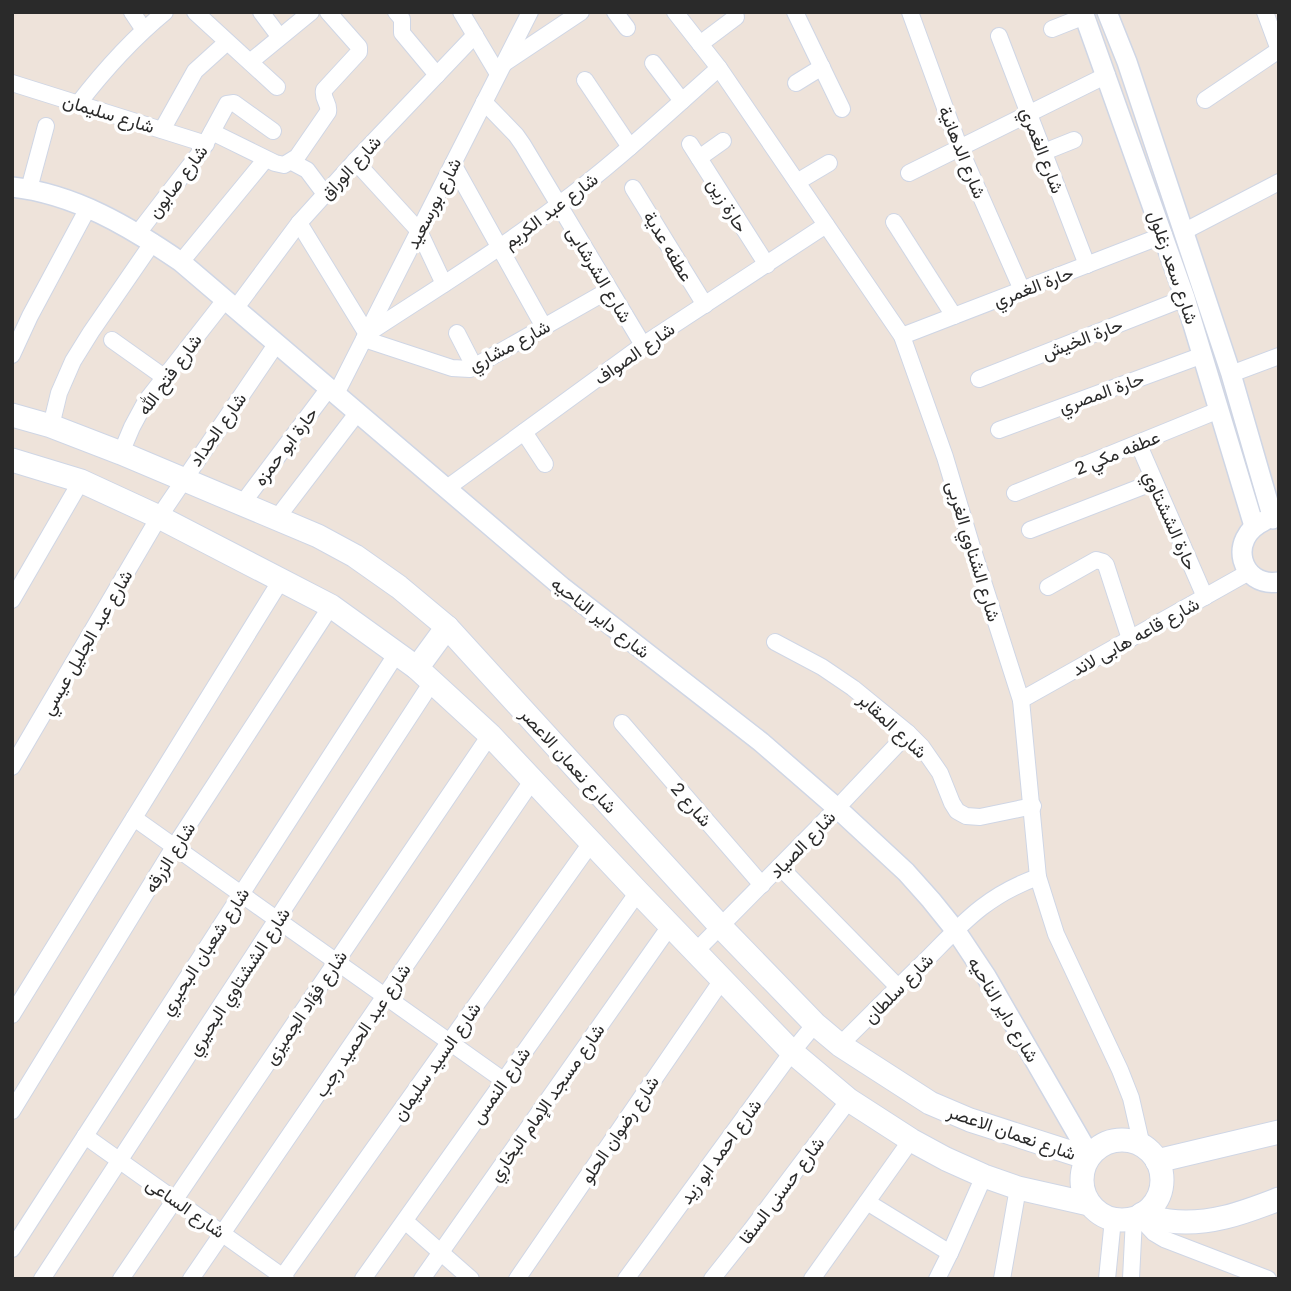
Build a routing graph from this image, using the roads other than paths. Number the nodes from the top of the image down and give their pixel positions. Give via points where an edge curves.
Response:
1 (132, 12) edge
2 (165, 12) edge
3 (195, 12) edge
4 (261, 12) edge
5 (312, 12) edge
6 (328, 12) edge
7 (396, 12) edge
8 (461, 12) edge
9 (581, 12) edge
10 (615, 12) edge
11 (675, 12) edge
12 (910, 12) edge
13 (1107, 12) edge
14 (1265, 12) edge
15 (796, 13) edge
16 (1084, 14) edge
17 (524, 16) edge
18 (736, 16) dead end
19 (627, 28) dead end
20 (1052, 29) dead end
21 (144, 30) junction
22 (475, 35) junction
23 (279, 36) junction
24 (999, 36) dead end
25 (228, 41) junction
26 (700, 44) junction
27 (1279, 50) edge
28 (250, 62) junction
29 (653, 63) dead end
30 (822, 67) junction
31 (719, 68) junction
32 (501, 69) junction
33 (437, 75) junction
34 (1107, 75) junction
35 (585, 80) dead end
36 (796, 82) dead end
37 (12, 83) edge
38 (277, 87) dead end
39 (1205, 100) dead end
40 (682, 101) junction
41 (484, 102) junction
42 (78, 104) junction
43 (842, 108) dead end
44 (1030, 114) junction
45 (46, 126) dead end
46 (162, 130) junction
47 (273, 131) dead end
48 (209, 138) junction
49 (1074, 140) dead end
50 (723, 141) dead end
51 (630, 147) junction
52 (960, 149) junction
53 (1044, 152) junction
54 (265, 160) junction
55 (355, 161) junction
56 (292, 162) junction
57 (829, 163) dead end
58 (453, 164) junction
59 (909, 173) dead end
60 (797, 182) junction
61 (1279, 182) edge
62 (633, 188) dead end
63 (18, 191) edge
64 (326, 194) junction
65 (558, 205) junction
66 (88, 208) junction
67 (894, 222) dead end
68 (299, 223) junction
69 (826, 225) junction
70 (419, 231) junction
71 (1173, 233) junction
72 (145, 238) junction
73 (500, 248) junction
74 (181, 262) junction
75 (766, 265) junction
76 (1087, 265) junction
77 (444, 284) junction
78 (609, 290) junction
79 (1022, 290) junction
80 (1185, 298) junction
81 (230, 304) junction
82 (705, 305) junction
83 (954, 316) junction
84 (544, 327) junction
85 (457, 333) dead end
86 (365, 336) junction
87 (902, 336) junction
88 (112, 340) dead end
89 (277, 343) junction
90 (643, 345) junction
91 (12, 355) edge
92 (1203, 355) junction
93 (1279, 356) edge
94 (474, 366) junction
95 (1231, 374) junction
96 (164, 377) junction
97 (979, 379) dead end
98 (332, 391) junction
99 (1219, 410) junction
100 (358, 412) junction
101 (12, 415) edge
102 (51, 426) junction
103 (999, 430) dead end
104 (524, 432) junction
105 (1138, 443) junction
106 (121, 453) junction
107 (12, 460) edge
108 (545, 464) dead end
109 (183, 479) junction
110 (80, 481) junction
111 (1154, 482) junction
112 (447, 488) junction
113 (1015, 493) dead end
114 (242, 504) junction
115 (159, 517) junction
116 (277, 518) junction
117 (1276, 520) edge
118 (1254, 526) junction
119 (1030, 530) dead end
120 (1248, 572) junction
121 (281, 580) junction
122 (1279, 582) edge
123 (1048, 587) dead end
124 (1205, 597) junction
125 (12, 600) edge
126 (331, 606) junction
127 (447, 627) junction
128 (1130, 639) junction
129 (775, 642) dead end
130 (397, 653) junction
131 (425, 675) junction
132 (1021, 699) junction
133 (622, 723) dead end
134 (908, 733) junction
135 (490, 735) junction
136 (18, 743) edge
137 (12, 767) edge
138 (532, 781) junction
139 (1033, 806) junction
140 (837, 808) junction
141 (134, 818) junction
142 (591, 843) junction
143 (174, 847) junction
144 (780, 867) junction
145 (1038, 877) junction
146 (762, 885) junction
147 (638, 892) junction
148 (241, 894) junction
149 (278, 920) junction
150 (670, 926) junction
151 (721, 927) junction
152 (956, 931) junction
153 (695, 952) junction
154 (336, 962) junction
155 (722, 980) junction
156 (898, 987) junction
157 (385, 996) junction
158 (12, 1015) edge
159 (815, 1024) junction
160 (449, 1042) junction
161 (840, 1045) junction
162 (792, 1052) junction
163 (503, 1080) junction
164 (849, 1100) junction
165 (12, 1111) edge
166 (1279, 1132) edge
167 (85, 1136) junction
168 (911, 1140) junction
169 (1149, 1154) junction
170 (1089, 1157) junction
171 (120, 1160) junction
172 (984, 1177) junction
173 (1018, 1188) junction
174 (174, 1199) junction
175 (1279, 1199) edge
176 (867, 1202) junction
177 (1089, 1204) junction
178 (1132, 1217) junction
179 (405, 1220) junction
180 (222, 1233) junction
181 (12, 1249) edge
182 (441, 1252) junction
183 (950, 1253) junction
184 (284, 1278) edge
185 (42, 1279) edge
186 (121, 1279) edge
187 (191, 1279) edge
188 (363, 1279) edge
189 (422, 1279) edge
190 (471, 1279) edge
191 (517, 1279) edge
192 (626, 1279) edge
193 (712, 1279) edge
194 (812, 1279) edge
195 (937, 1279) edge
196 (1002, 1279) edge
197 (1107, 1279) edge
198 (1131, 1279) edge
199 (1268, 1279) edge

1 - 21 street
2 - 21 street
3 - 25 street
4 - 23 street
5 - 23 street
6 - 56 street via 359,52 324,90 328,112
7 - 33 street via 402,19 402,33
8 - 22 street
9 - 32 street
10 - 19 street
11 - 26 street, شارع الشناوي الغربى
12 - 52 street, شارع الدهانية
13 - 71 street, شارع سعد زغلول via 1126,62
14 - 27 street
15 - 30 street
16 - 20 street
16 - 34 street, شارع سعد زغلول
17 - 32 street, شارع بورسعيد
18 - 26 street
21 - 42 street
22 - 32 street
22 - 33 street, شارع الوراق
23 - 28 street
24 - 44 street, شارع الغمري
25 - 28 street
25 - 46 street via 195,71
26 - 31 street, شارع الشناوي الغربى
27 - 39 street
28 - 38 street
29 - 40 street
30 - 36 street
30 - 43 street
31 - 40 street, شارع عبد الكريم
31 - 60 street, شارع الشناوي الغربى
32 - 41 street, شارع بورسعيد
33 - 55 street, شارع الوراق
34 - 44 street
34 - 71 street, شارع سعد زغلول
35 - 51 street
37 - 42 street, شارع سليمان
40 - 51 street, شارع عبد الكريم
41 - 58 street, شارع بورسعيد
41 - 65 street, شارع الشرشابى via 520,140
42 - 46 street, شارع سليمان
44 - 52 street
44 - 53 street, شارع الغمري
45 - 63 street
46 - 48 street, شارع سليمان
47 - 48 street, شارع صابون via 232,102 225,106
48 - 54 street, شارع سليمان
48 - 72 street, شارع صابون
49 - 53 street
50 - 75 street, حارة زين via 695,151
51 - 65 street, شارع عبد الكريم
52 - 59 street
52 - 79 street, شارع الدهانية
53 - 76 street, شارع الغمري
54 - 56 street
54 - 74 street
55 - 64 street, شارع الوراق
55 - 70 street
56 - 64 street via 307,170
57 - 60 street
58 - 70 street, شارع بورسعيد
58 - 73 street
60 - 69 street, شارع الشناوي الغربى
61 - 71 street, حارة الغمري
62 - 82 street, عطفه عدية
63 - 66 street, شارع داير الناحيه via 60,196
64 - 68 street, شارع الوراق
65 - 73 street, شارع عبد الكريم
65 - 78 street, شارع الشرشابى
66 - 72 street, شارع داير الناحيه
66 - 91 street
67 - 83 street
68 - 81 street, شارع الوراق
68 - 86 street
69 - 75 street, شارع الصواف
69 - 87 street, شارع الشناوي الغربى
70 - 77 street
70 - 86 street, شارع بورسعيد
71 - 76 street, حارة الغمري
71 - 80 street, شارع سعد زغلول
71 - 95 street, شارع سعد زغلول
72 - 74 street, شارع داير الناحيه
72 - 102 street, شارع صابون via 73,361
73 - 77 street, شارع عبد الكريم
73 - 84 street
74 - 81 street, شارع داير الناحيه
75 - 82 street, شارع الصواف
76 - 79 street, حارة الغمري
77 - 86 street, شارع عبد الكريم
78 - 84 street, شارع مشاري
78 - 90 street, شارع الشرشابى
79 - 83 street, حارة الغمري
80 - 92 street, شارع سعد زغلول
80 - 97 street, حارة الخيش
81 - 89 street, شارع داير الناحيه
81 - 96 street, شارع فتح الله
82 - 90 street, شارع الصواف
83 - 87 street, حارة الغمري
84 - 94 street, شارع مشاري
85 - 94 street
86 - 94 street, شارع مشاري via 452,368
86 - 98 street, شارع بورسعيد
87 - 132 street, شارع الشناوي الغربى
88 - 96 street
89 - 98 street, شارع داير الناحيه
89 - 109 street, شارع الحداد
90 - 104 street, شارع الصواف
92 - 99 street, شارع سعد زغلول
92 - 103 street, حارة المصري
93 - 95 street
95 - 117 street, شارع سعد زغلول
96 - 106 street, شارع فتح الله via 146,401
98 - 100 street, شارع داير الناحيه
98 - 114 street, حارة ابو حمزه
99 - 105 street, عطفه مكي 2
99 - 118 street, شارع سعد زغلول
100 - 112 street, شارع داير الناحيه
100 - 116 street
101 - 102 main road, شارع نعمان الاعصر
102 - 106 main road, شارع نعمان الاعصر
104 - 108 street
104 - 112 street, شارع الصواف
105 - 111 street, حارة الششتاوي
105 - 113 street, عطفه مكي 2
106 - 109 main road, شارع نعمان الاعصر
107 - 110 main road
109 - 114 main road, شارع نعمان الاعصر
109 - 115 street, شارع الحداد
110 - 115 main road
110 - 125 street
111 - 119 street
111 - 124 street, حارة الششتاوي
112 - 140 street, شارع داير الناحيه via 562,587 761,742
114 - 116 main road, شارع نعمان الاعصر
115 - 121 main road
115 - 136 street, شارع عبد الجليل عيسي
116 - 127 main road, شارع نعمان الاعصر via 355,556
117 - 118 street
118 - 120 street via 1242,542
120 - 122 street via 1265,582
120 - 124 street, شارع قاعه هابى لاند
121 - 126 main road
121 - 141 street
123 - 128 street via 1100,560 1106,565
124 - 128 street, شارع قاعه هابى لاند
126 - 130 main road
126 - 143 street, شارع الزرقه
127 - 131 main road
127 - 151 main road, شارع نعمان الاعصر
128 - 132 street, شارع قاعه هابى لاند
129 - 134 street, شارع المقابر via 853,688
130 - 131 main road
130 - 148 street, شارع شعبان البحيري
131 - 135 main road
131 - 149 street, شارع الششتاوي البحيري
132 - 139 street, شارع الشناوي الغربى
133 - 146 street, شارع 2
134 - 139 street, شارع المقابر via 940,773 957,811 980,817
134 - 140 street, شارع الصياد
135 - 138 main road
135 - 154 street, شارع فؤاد الجميزى
136 - 137 street, شارع عبد الجليل عيسي
138 - 142 main road
138 - 157 street, شارع عبد الحميد رجب
139 - 145 street, شارع الشناوي الغربى
140 - 144 street, شارع الصياد
140 - 152 street, شارع داير الناحيه via 906,872
141 - 143 street
141 - 158 street
142 - 147 main road
142 - 160 street, شارع السيد سليمان
143 - 148 street
143 - 165 street, شارع الزرقه
144 - 146 street, شارع الصياد
144 - 156 street
145 - 152 street, شارع سلطان via 985,903
145 - 169 street, شارع الشناوي الغربى via 1056,934 1120,1070
146 - 151 street, شارع الصياد
147 - 150 main road
147 - 163 street, شارع النمس
148 - 149 street
148 - 167 street, شارع شعبان البحيري
149 - 154 street
149 - 171 street, شارع الششتاوي البحيري
150 - 153 main road
150 - 182 street, شارع مسجد الإمام البخاري
151 - 153 street, شارع الصياد
151 - 159 main road, شارع نعمان الاعصر
152 - 156 street, شارع سلطان
152 - 170 street, شارع داير الناحيه
153 - 155 main road
154 - 157 street
154 - 174 street, شارع فؤاد الجميزى
155 - 162 main road
155 - 191 street, شارع رضوان الحلو
156 - 161 street, شارع سلطان
157 - 160 street
157 - 180 street, شارع عبد الحميد رجب
159 - 161 main road, شارع نعمان الاعصر
159 - 162 street, شارع احمد ابو زيد
160 - 163 street
160 - 184 street, شارع السيد سليمان
161 - 170 main road, شارع نعمان الاعصر via 930,1103
162 - 164 main road
162 - 192 street, شارع احمد ابو زيد
163 - 179 street, شارع النمس
164 - 168 main road
164 - 193 street, شارع حسنى السقا
166 - 169 main road
167 - 171 street, شارع الساعى
167 - 181 street, شارع شعبان البحيري
168 - 172 main road
168 - 176 street
169 - 170 main road via 1128,1141 1114,1141
169 - 178 main road via 1161,1181 1160,1191 1150,1208
170 - 177 main road via 1082,1181
171 - 174 street, شارع الساعى
171 - 185 street, شارع الششتاوي البحيري
172 - 173 main road
172 - 183 street
173 - 177 main road
173 - 196 street
174 - 180 street, شارع الساعى
174 - 186 street, شارع فؤاد الجميزى
175 - 178 main road via 1222,1219 1195,1223
176 - 183 street
176 - 194 street
177 - 178 main road via 1104,1216
178 - 197 street
178 - 198 street
178 - 199 street via 1164,1239
179 - 182 street
179 - 188 street, شارع النمس
180 - 184 street, شارع الساعى
180 - 187 street, شارع عبد الحميد رجب
182 - 189 street, شارع مسجد الإمام البخاري
182 - 190 street
183 - 195 street

